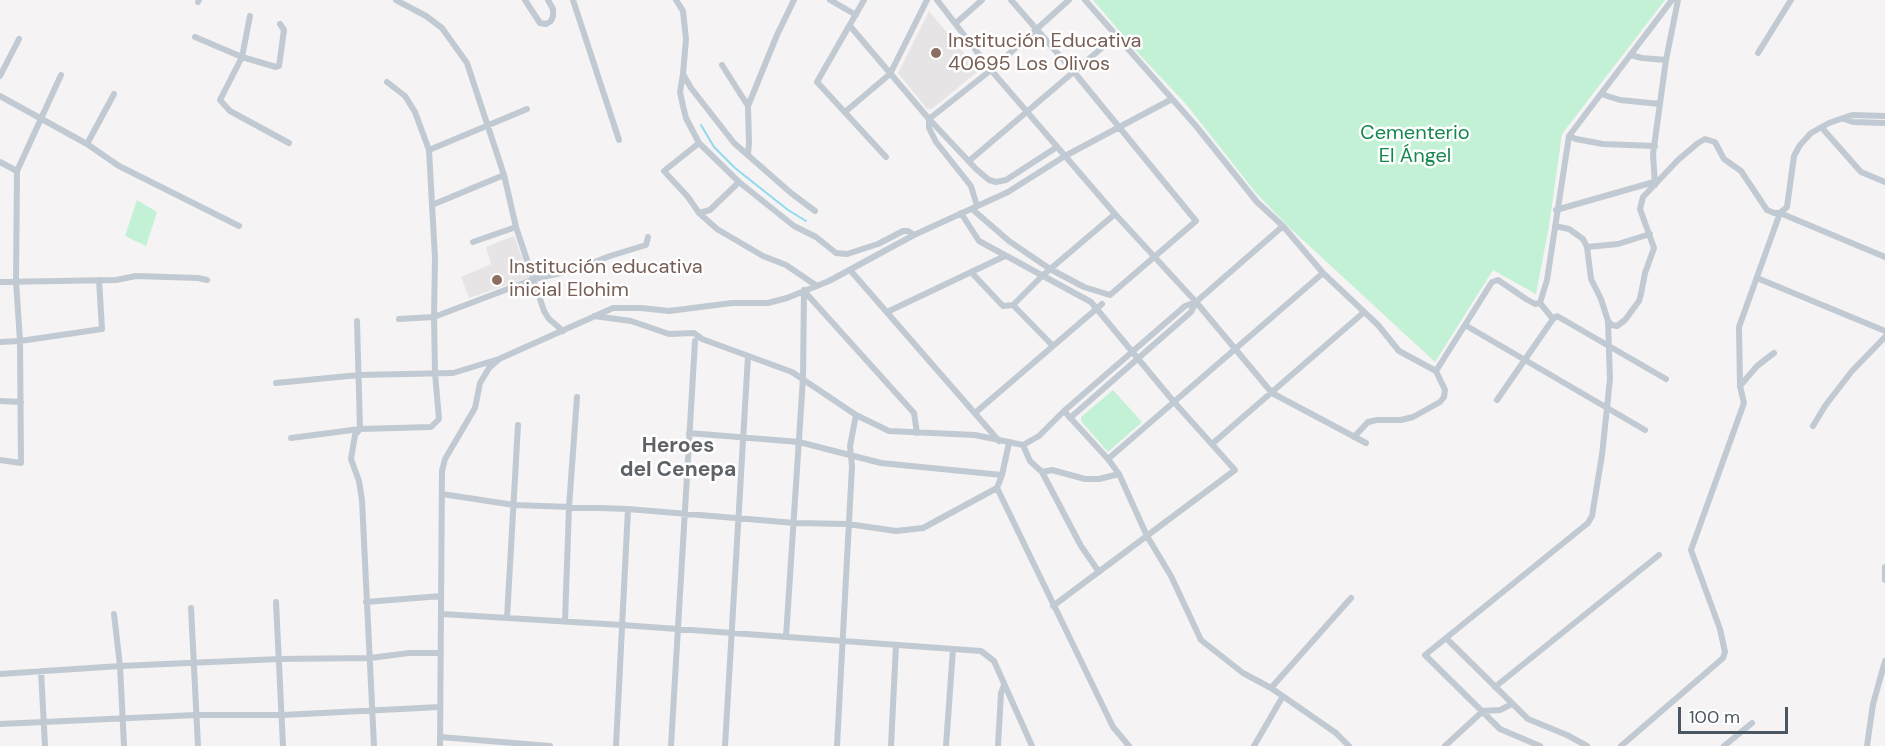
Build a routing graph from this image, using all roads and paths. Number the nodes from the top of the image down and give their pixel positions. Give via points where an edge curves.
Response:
1 (396, 0) edge
2 (525, 0) edge
3 (548, 0) edge
4 (573, 0) edge
5 (676, 0) edge
6 (794, 0) edge
7 (830, 0) edge
8 (864, 0) edge
9 (927, 0) edge
10 (937, 0) edge
11 (982, 0) edge
12 (1011, 0) edge
13 (1069, 0) edge
14 (1085, 0) edge
15 (1672, 0) edge
16 (1678, 0) edge
17 (1791, 0) edge
18 (856, 15) junction
19 (250, 16) dead end
20 (956, 23) junction
21 (280, 24) dead end
22 (850, 26) junction
23 (1036, 28) junction
24 (1117, 35) junction
25 (195, 37) dead end
26 (19, 39) dead end
27 (1758, 52) dead end
28 (1630, 55) junction
29 (242, 57) junction
30 (1666, 60) junction
31 (722, 65) dead end
32 (991, 70) junction
33 (1074, 72) junction
34 (683, 74) junction
35 (890, 74) junction
36 (62, 75) dead end
37 (0, 76) edge
38 (387, 82) dead end
39 (114, 94) dead end
40 (1601, 94) junction
41 (0, 96) edge
42 (1172, 99) junction
43 (1660, 104) junction
44 (748, 106) junction
45 (527, 109) dead end
46 (1028, 111) junction
47 (845, 112) junction
48 (1885, 116) edge
49 (41, 118) junction
50 (929, 119) junction
51 (1843, 119) junction
52 (1885, 123) edge
53 (487, 124) junction
54 (1822, 128) junction
55 (1119, 129) junction
56 (1569, 136) junction
57 (619, 140) dead end
58 (289, 142) dead end
59 (699, 143) junction
60 (87, 144) junction
61 (1655, 146) junction
62 (1058, 147) junction
63 (429, 150) junction
64 (748, 154) junction
65 (1065, 156) junction
66 (886, 158) dead end
67 (969, 161) junction
68 (0, 162) edge
69 (16, 171) junction
70 (504, 175) junction
71 (739, 182) junction
72 (1885, 182) edge
73 (1654, 183) junction
74 (432, 205) junction
75 (975, 208) junction
76 (1556, 210) junction
77 (815, 211) dead end
78 (699, 213) junction
79 (962, 213) junction
80 (1780, 213) junction
81 (1115, 214) junction
82 (239, 226) dead end
83 (516, 226) junction
84 (1283, 226) junction
85 (1555, 226) junction
86 (1650, 234) junction
87 (914, 235) junction
88 (648, 237) dead end
89 (473, 242) dead end
90 (1587, 247) junction
91 (1005, 256) junction
92 (1155, 256) junction
93 (1885, 257) edge
94 (1050, 269) junction
95 (850, 270) junction
96 (971, 272) junction
97 (1323, 273) junction
98 (1042, 276) junction
99 (1757, 278) junction
100 (534, 279) junction
101 (99, 280) junction
102 (207, 280) dead end
103 (16, 281) junction
104 (0, 282) edge
105 (817, 286) junction
106 (804, 290) junction
107 (1196, 302) junction
108 (1540, 303) junction
109 (1013, 304) junction
110 (1100, 307) junction
111 (887, 312) junction
112 (1364, 313) junction
113 (593, 316) junction
114 (434, 317) junction
115 (399, 319) dead end
116 (1553, 320) junction
117 (357, 321) dead end
118 (1608, 321) junction
119 (1465, 325) junction
120 (563, 331) junction
121 (1885, 331) edge
122 (1885, 337) edge
123 (20, 341) junction
124 (695, 341) dead end
125 (0, 342) edge
126 (1053, 346) junction
127 (1609, 346) junction
128 (1235, 350) junction
129 (1134, 352) junction
130 (1774, 353) dead end
131 (748, 356) junction
132 (1138, 358) junction
133 (500, 359) junction
134 (1525, 360) junction
135 (1436, 371) junction
136 (435, 373) junction
137 (359, 375) junction
138 (803, 378) junction
139 (1666, 379) dead end
140 (276, 383) dead end
141 (1740, 387) junction
142 (1272, 393) junction
143 (577, 397) dead end
144 (1497, 400) dead end
145 (0, 401) edge
146 (21, 402) junction
147 (1174, 402) junction
148 (1607, 408) junction
149 (1064, 411) junction
150 (975, 413) junction
151 (856, 415) junction
152 (1070, 418) junction
153 (518, 425) dead end
154 (1813, 426) dead end
155 (360, 429) junction
156 (1645, 430) dead end
157 (917, 433) junction
158 (689, 434) junction
159 (1354, 437) junction
160 (291, 438) dead end
161 (743, 438) junction
162 (999, 441) junction
163 (799, 442) junction
164 (1009, 443) junction
165 (1366, 443) dead end
166 (1212, 444) junction
167 (1023, 445) junction
168 (851, 456) junction
169 (1108, 459) junction
170 (0, 460) edge
171 (1042, 472) junction
172 (1119, 474) junction
173 (1002, 475) junction
174 (997, 488) junction
175 (442, 494) junction
176 (514, 505) junction
177 (569, 507) junction
178 (628, 509) junction
179 (684, 513) junction
180 (739, 517) junction
181 (795, 523) junction
182 (848, 524) junction
183 (1147, 536) junction
184 (1659, 555) dead end
185 (1885, 567) edge
186 (1099, 572) junction
187 (1885, 579) edge
188 (441, 596) junction
189 (1351, 598) dead end
190 (366, 602) junction
191 (276, 603) dead end
192 (1053, 606) junction
193 (191, 608) dead end
194 (114, 614) dead end
195 (442, 614) junction
196 (507, 618) junction
197 (565, 621) junction
198 (622, 625) junction
199 (678, 629) junction
200 (732, 633) junction
201 (786, 637) junction
202 (1446, 638) junction
203 (842, 641) junction
204 (896, 645) junction
205 (953, 649) junction
206 (441, 653) junction
207 (370, 658) junction
208 (279, 659) junction
209 (1885, 661) edge
210 (194, 663) junction
211 (120, 666) junction
212 (41, 671) junction
213 (0, 674) edge
214 (1004, 684) junction
215 (1495, 687) junction
216 (1271, 688) junction
217 (1283, 696) junction
218 (1512, 704) junction
219 (440, 707) junction
220 (372, 711) junction
221 (1484, 711) junction
222 (283, 715) junction
223 (196, 716) junction
224 (123, 718) junction
225 (44, 722) junction
226 (1752, 723) dead end
227 (0, 724) edge
228 (440, 737) junction
229 (502, 744) edge
230 (45, 746) edge
231 (124, 746) edge
232 (198, 746) edge
233 (283, 746) edge
234 (374, 746) edge
235 (440, 746) edge
236 (550, 746) edge
237 (616, 746) edge
238 (671, 746) edge
239 (725, 746) edge
240 (837, 746) edge
241 (891, 746) edge
242 (946, 746) edge
243 (998, 746) edge
244 (1032, 746) edge
245 (1129, 746) edge
246 (1254, 746) edge
247 (1349, 746) edge
248 (1445, 746) edge
249 (1540, 746) edge
250 (1587, 746) edge
251 (1622, 746) edge
252 (1724, 746) edge
253 (1867, 746) edge

1 - 53 street via 442,28 457,48
2 - 3 street via 540,23 546,24 553,16
4 - 57 street
5 - 34 street via 683,11 686,39
6 - 44 street
7 - 18 street
8 - 18 street
9 - 35 street
10 - 20 street
11 - 20 street
12 - 23 street
13 - 23 street
14 - 24 street
15 - 28 street
16 - 30 street
17 - 27 street
18 - 22 street
19 - 29 street
20 - 32 street
21 - 29 street via 284,30 279,66
22 - 35 street
22 - 47 street via 817,82
23 - 32 street
23 - 33 street
24 - 33 street
24 - 42 street
25 - 29 street
26 - 37 street
28 - 30 street
28 - 40 street
29 - 58 street via 220,100 230,111
30 - 43 street
31 - 44 street
32 - 46 street
32 - 50 street
33 - 46 street
33 - 55 street
34 - 59 street via 683,106
34 - 64 street via 734,143
35 - 47 street
35 - 50 street
36 - 49 street
38 - 63 street via 405,96 415,112
39 - 60 street
40 - 43 street
40 - 56 street
41 - 49 street
42 - 55 street
42 - 84 street via 1257,202
43 - 61 street
44 - 64 street
45 - 53 street
46 - 62 street
46 - 67 street
47 - 66 street
48 - 51 street via 1852,115
49 - 60 street
49 - 69 street
50 - 67 street
50 - 75 street via 936,142 971,186
51 - 52 street
51 - 54 street
53 - 63 street
53 - 70 street
54 - 72 street via 1861,172
54 - 80 street via 1811,134 1794,156 1787,207
55 - 65 street
55 - 92 street via 1196,221
56 - 61 street via 1603,144
56 - 76 street
59 - 71 street
59 - 78 street via 664,171
60 - 82 street via 118,166
61 - 73 street
62 - 65 street
62 - 67 street via 1006,180 996,182
63 - 74 street
64 - 77 street
65 - 75 street
65 - 81 street
68 - 69 street
69 - 103 street
70 - 74 street
70 - 83 street
71 - 78 street via 710,210
71 - 87 street via 794,226 836,253 847,254 878,244 903,231
73 - 76 street
73 - 80 street via 1698,143 1710,140 1717,144 1724,159 1741,171 1767,210
73 - 86 street via 1640,204
74 - 114 street
75 - 79 street
75 - 94 street via 1009,241
76 - 85 street
78 - 105 street via 717,229
79 - 87 street
79 - 91 street via 979,241
80 - 93 street
80 - 99 street
81 - 92 street
81 - 94 street
83 - 89 street
83 - 100 street
84 - 97 street
84 - 107 street
85 - 90 street via 1569,229
85 - 108 street
86 - 90 street via 1618,244
86 - 118 street via 1654,248 1639,301 1617,326
87 - 95 street
88 - 100 street via 646,244 574,270
90 - 118 street via 1591,279
91 - 96 street
91 - 98 street
92 - 94 street via 1110,295
92 - 107 street
94 - 98 street
95 - 105 street
95 - 111 street
96 - 109 street via 1003,306
96 - 111 street
97 - 112 street
97 - 128 street
98 - 109 street
98 - 110 street
99 - 121 street
99 - 141 street via 1739,327
100 - 114 street
100 - 120 street via 544,311
101 - 102 street via 136,276
101 - 103 street
101 - 123 street via 102,329
103 - 104 street
103 - 123 street
105 - 106 street
106 - 113 street via 768,303 669,311 613,308
106 - 138 street
106 - 157 street via 914,413
107 - 128 street
107 - 129 street via 1185,306
107 - 132 street via 1191,312
108 - 116 street
108 - 119 street via 1535,304 1495,280
109 - 126 street
110 - 126 street
110 - 129 street
111 - 150 street
112 - 135 street via 1399,351
112 - 142 street
113 - 120 street
113 - 131 street via 630,321 669,334 694,333
114 - 115 street
114 - 136 street
116 - 127 street via 1557,316
116 - 134 street
117 - 137 street
118 - 127 street
119 - 134 street
119 - 135 street
120 - 133 street
122 - 154 street via 1852,371
123 - 125 street
123 - 146 street
124 - 158 street
126 - 150 street
127 - 139 street
127 - 148 street
128 - 142 street
128 - 147 street
129 - 132 street
129 - 149 street
130 - 141 street
131 - 138 street
131 - 161 street
132 - 147 street
132 - 152 street
133 - 136 street via 453,373
133 - 175 street via 480,383 475,408 445,459
134 - 144 street
134 - 148 street
135 - 159 street via 1445,390 1440,402 1413,417 1368,422
136 - 137 street
136 - 155 street via 439,419 431,427
137 - 140 street
137 - 155 street
138 - 151 street
138 - 163 street
141 - 251 street via 1744,403 1691,550 1725,652 1723,658
142 - 159 street
142 - 166 street
143 - 177 street
145 - 146 street
146 - 170 street via 21,463
147 - 166 street
147 - 169 street
148 - 156 street
148 - 202 street via 1588,523
149 - 152 street
149 - 167 street via 1039,436
150 - 162 street
151 - 157 street via 889,431
151 - 168 street
152 - 169 street
153 - 176 street
155 - 160 street
155 - 190 street via 355,435 351,459 362,500
157 - 162 street via 975,435
158 - 161 street
158 - 179 street
159 - 165 street
161 - 163 street
161 - 180 street
162 - 164 street
163 - 168 street
163 - 181 street
164 - 167 street
164 - 173 street
166 - 183 street via 1235,470
167 - 171 street via 1030,461
168 - 173 street via 890,464
168 - 182 street
169 - 172 street
171 - 172 street via 1052,470 1092,479
171 - 186 street
172 - 183 street
173 - 174 street
174 - 182 street via 923,528 896,531
174 - 192 street
175 - 176 street
175 - 188 street
176 - 177 street
176 - 196 street
177 - 178 street
177 - 197 street
178 - 179 street
178 - 198 street
179 - 180 street
179 - 199 street
180 - 181 street
180 - 200 street
181 - 182 street
181 - 201 street
182 - 203 street
183 - 186 street
183 - 216 street via 1201,640 1243,674
184 - 215 street
185 - 187 street
186 - 192 street
188 - 190 street
188 - 195 street
189 - 216 street
190 - 207 street
191 - 208 street
192 - 245 street via 1113,727
193 - 210 street
194 - 211 street
195 - 196 street
195 - 206 street
196 - 197 street
197 - 198 street
198 - 199 street
198 - 237 street
199 - 200 street
199 - 238 street
200 - 201 street
200 - 239 street
201 - 203 street
202 - 215 street
202 - 221 street via 1425,655
203 - 204 street
203 - 240 street
204 - 205 street
204 - 241 street
205 - 214 street via 981,651 994,661
205 - 242 street
206 - 207 street
206 - 219 street
207 - 208 street
207 - 220 street
208 - 210 street
208 - 222 street
209 - 253 street
210 - 211 street
210 - 223 street
211 - 212 street
211 - 224 street
212 - 213 street
212 - 225 street
214 - 243 street
214 - 244 street
215 - 218 street
216 - 217 street
217 - 246 street
217 - 247 street
218 - 221 street
218 - 250 street via 1528,719
219 - 220 street
219 - 228 street
220 - 222 street
220 - 234 street
221 - 248 street
221 - 249 street via 1500,729
222 - 223 street
222 - 233 street
223 - 224 street
223 - 232 street
224 - 225 street
224 - 231 street
225 - 227 street
225 - 230 street
226 - 252 street
228 - 229 street
228 - 235 street
229 - 236 street

